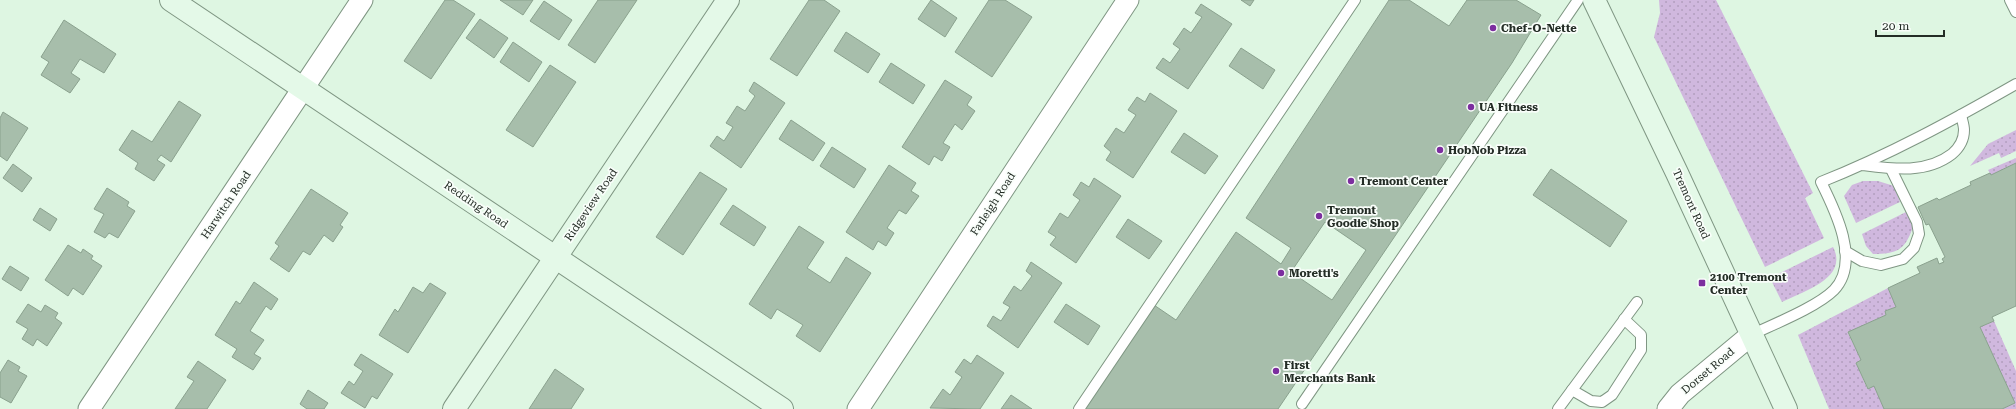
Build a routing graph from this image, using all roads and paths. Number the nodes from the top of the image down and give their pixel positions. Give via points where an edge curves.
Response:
1 (171, 0) edge
2 (362, 0) edge
3 (728, 0) edge
4 (1128, 0) edge
5 (1355, 0) edge
6 (1578, 0) edge
7 (1594, 0) edge
8 (2010, 0) edge
9 (2016, 12) edge
10 (2016, 84) edge
11 (304, 88) junction
12 (1960, 115) junction
13 (1862, 165) junction
14 (1891, 169) junction
15 (1845, 251) junction
16 (556, 257) junction
17 (1637, 302) dead end
18 (1624, 319) junction
19 (1751, 335) junction
20 (1572, 390) junction
21 (1302, 404) dead end
22 (90, 409) edge
23 (454, 409) edge
24 (782, 409) edge
25 (858, 409) edge
26 (1079, 409) edge
27 (1558, 409) edge
28 (1668, 409) edge
29 (1786, 409) edge

1 - 11 main road, Redding Road
2 - 11 street, Harwitch Road
3 - 16 main road, Ridgeview Road
4 - 25 street, Farleigh Road
5 - 26 lane
6 - 21 lane
7 - 19 main road, Tremont Road
8 - 9 lane
10 - 12 lane
11 - 16 main road, Redding Road
11 - 22 street, Harwitch Road
12 - 13 lane
12 - 14 lane via 1964,131 1960,148 1925,168
13 - 14 lane
13 - 15 lane via 1821,182 1841,226
14 - 15 lane via 1917,222 1919,234 1914,248 1903,259 1881,265 1862,261
15 - 19 lane via 1844,275 1834,290 1795,314
16 - 23 main road, Ridgeview Road
16 - 24 main road, Redding Road
17 - 18 lane
18 - 20 lane
18 - 20 lane via 1641,335 1641,350 1612,395 1602,402 1591,401
19 - 28 street, Dorset Road via 1680,394
19 - 29 main road, Tremont Road
20 - 27 lane

